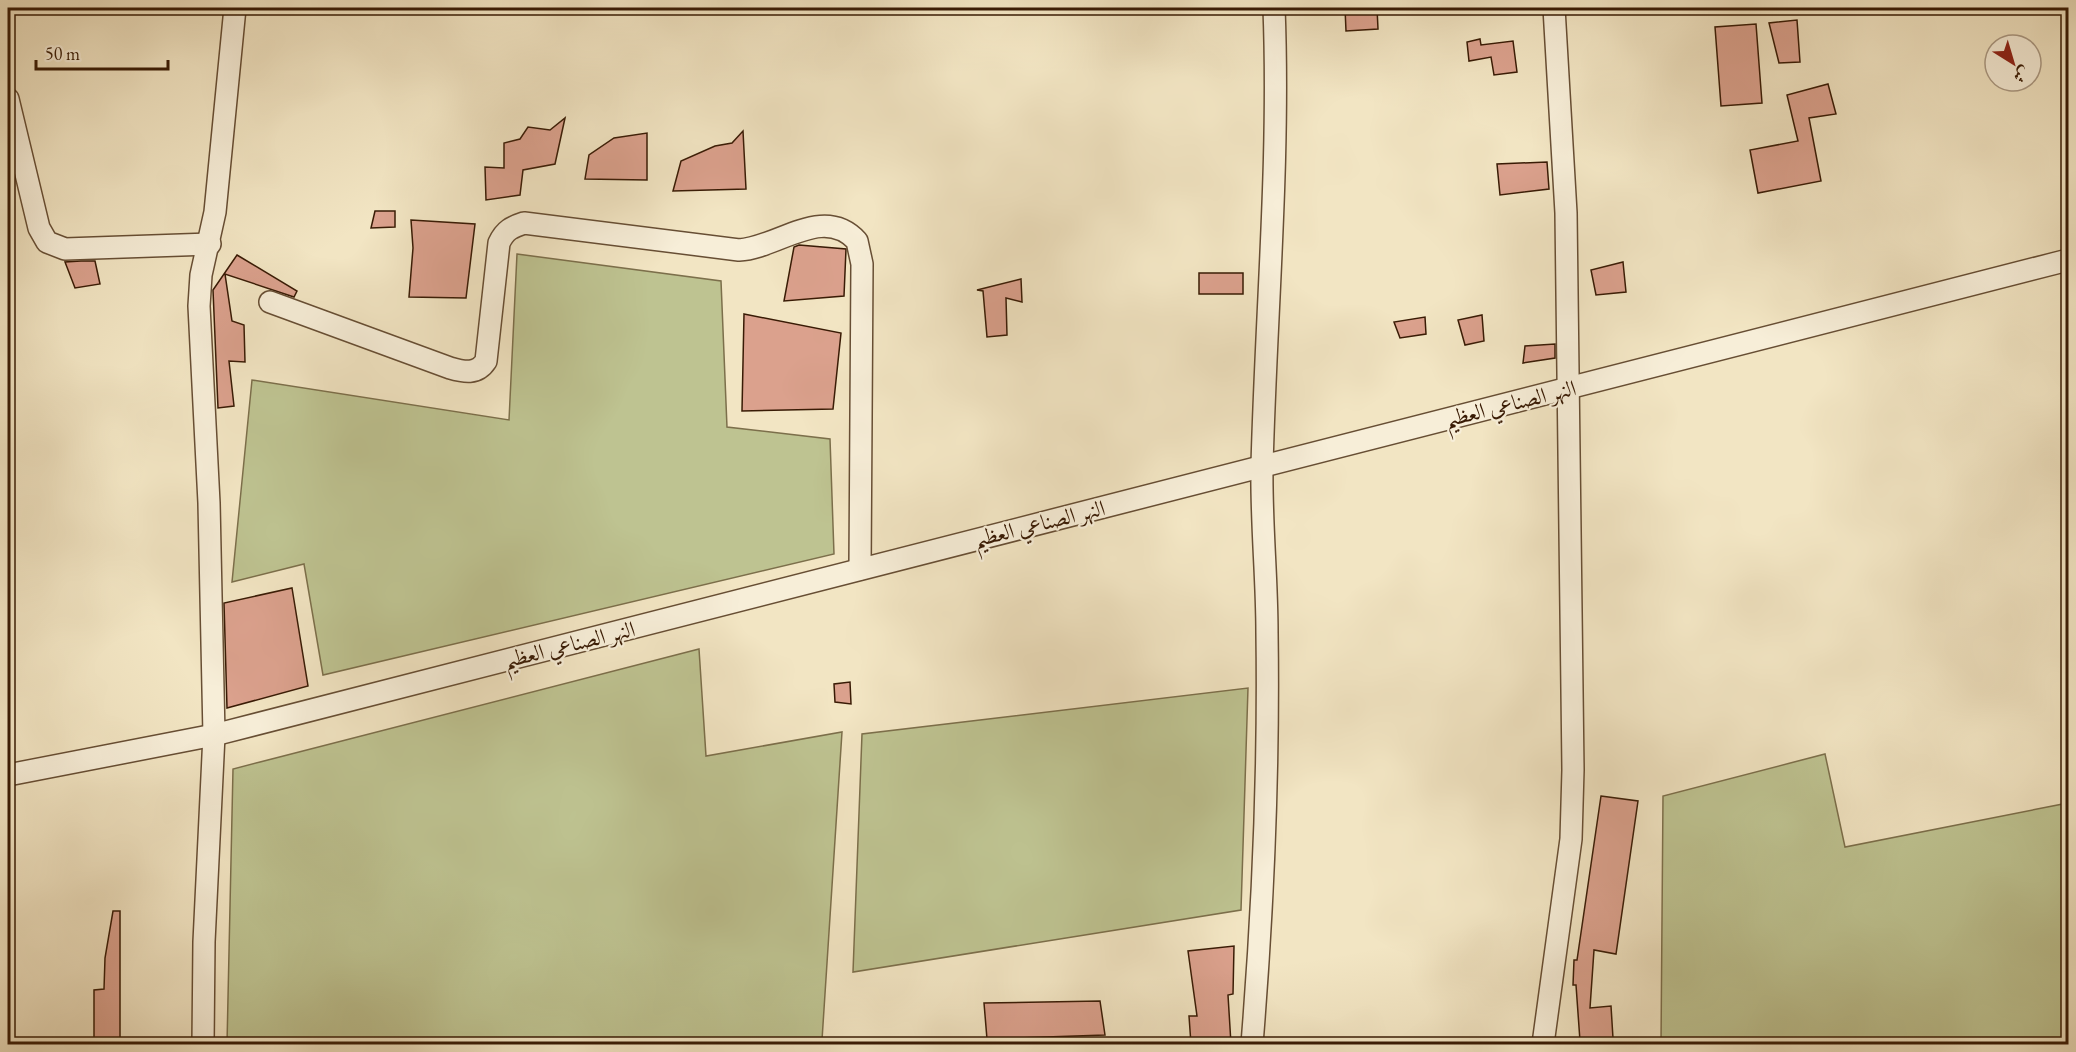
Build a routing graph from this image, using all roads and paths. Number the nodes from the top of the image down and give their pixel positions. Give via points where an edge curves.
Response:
1 (235, 8) edge
2 (1274, 8) edge
3 (1554, 8) edge
4 (8, 99) edge
5 (210, 244) junction
6 (2068, 260) edge
7 (270, 302) dead end
8 (1570, 388) junction
9 (1262, 466) junction
10 (860, 569) junction
11 (214, 735) junction
12 (8, 775) edge
13 (203, 1044) edge
14 (1252, 1044) edge
15 (1543, 1044) edge

1 - 5 street
2 - 9 street via 1273,207
3 - 8 street via 1566,213
4 - 5 street via 39,228 47,242 65,249
5 - 11 street via 201,275 199,306 209,503
6 - 8 street, النهر الصناعي العظيم
7 - 10 street via 450,368 473,372 486,361 499,243 513,226 525,223 740,250 764,246 781,235 807,227 840,228 857,241 862,264
8 - 9 street, النهر الصناعي العظيم
8 - 15 street via 1571,839
9 - 10 street, النهر الصناعي العظيم
9 - 14 street via 1268,632 1264,828
10 - 11 street, النهر الصناعي العظيم
11 - 12 street, النهر الصناعي العظيم
11 - 13 street

